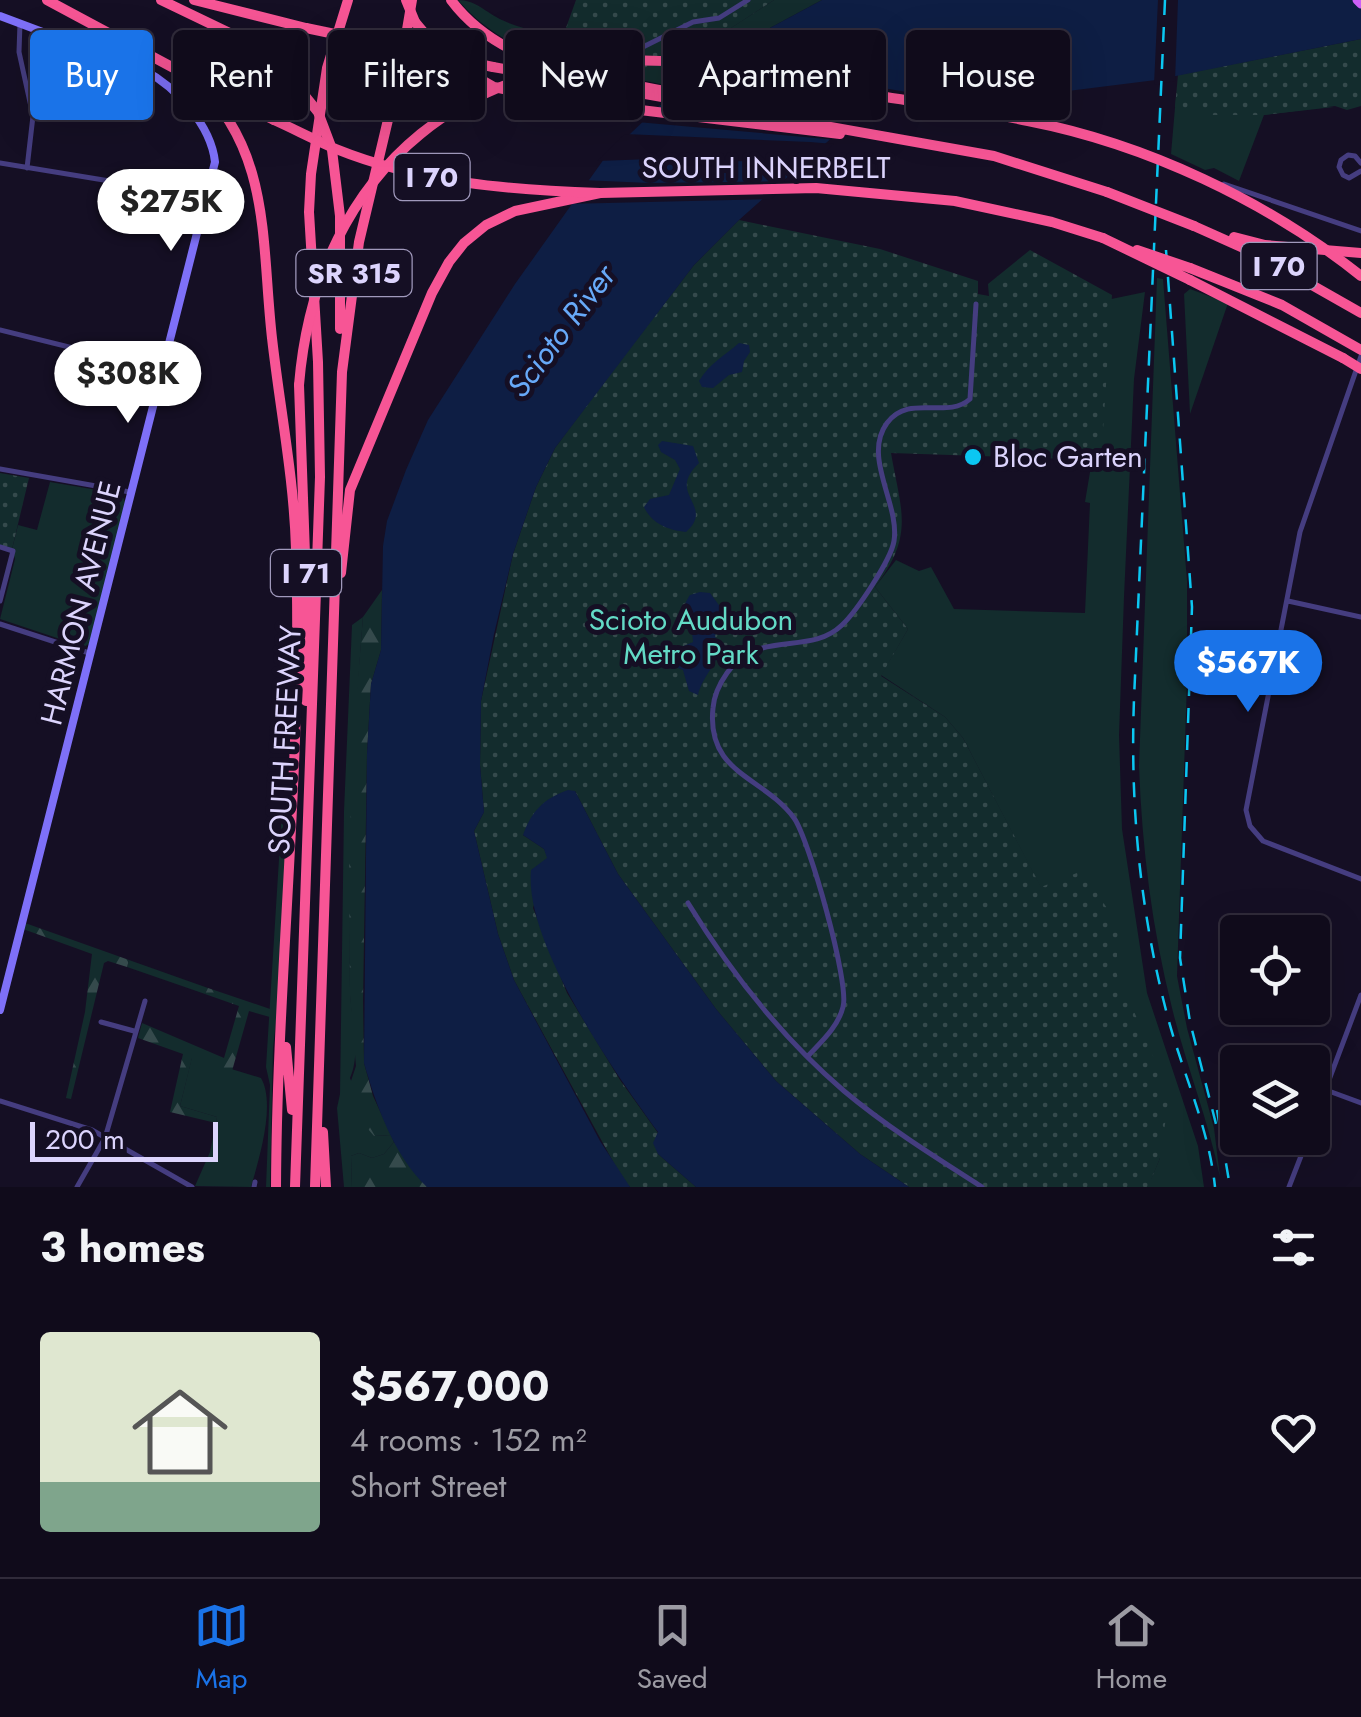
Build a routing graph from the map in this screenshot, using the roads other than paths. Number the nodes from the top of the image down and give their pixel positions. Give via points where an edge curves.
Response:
1 (47, 0) edge
2 (161, 0) edge
3 (194, 0) edge
4 (348, 0) edge
5 (409, 0) edge
6 (451, 0) edge
7 (748, 0) edge
8 (0, 16) edge
9 (20, 23) junction
10 (643, 47) dead end
11 (173, 67) edge
12 (663, 89) edge
13 (663, 98) edge
14 (232, 120) edge
15 (274, 120) edge
16 (795, 120) edge
17 (898, 138) junction
18 (0, 163) edge
19 (1361, 163) edge
20 (27, 168) junction
21 (1361, 172) edge
22 (1216, 182) dead end
23 (600, 193) junction
24 (207, 198) junction
25 (1194, 226) junction
26 (1361, 231) edge
27 (1361, 253) edge
28 (1190, 274) junction
29 (1361, 276) edge
30 (976, 304) dead end
31 (1360, 313) edge
32 (0, 330) edge
33 (1361, 353) edge
34 (1361, 369) edge
35 (162, 370) junction
36 (341, 400) junction
37 (0, 469) edge
38 (132, 492) junction
39 (0, 547) edge
40 (0, 601) edge
41 (1288, 601) junction
42 (1361, 617) edge
43 (0, 624) edge
44 (92, 654) junction
45 (332, 664) junction
46 (308, 761) junction
47 (1361, 879) edge
48 (688, 902) dead end
49 (1361, 995) edge
50 (145, 1001) dead end
51 (0, 1010) edge
52 (283, 1011) junction
53 (101, 1022) dead end
54 (134, 1032) junction
55 (320, 1051) junction
56 (808, 1056) junction
57 (1330, 1078) edge
58 (1330, 1091) edge
59 (0, 1101) edge
60 (1361, 1103) edge
61 (106, 1138) junction
62 (1301, 1155) edge
63 (296, 1158) junction
64 (77, 1187) edge
65 (192, 1187) edge
66 (276, 1187) edge
67 (295, 1187) edge
68 (315, 1187) edge
69 (326, 1187) edge
70 (982, 1187) edge
71 (1289, 1187) edge

1 - 11 highway, I 70
2 - 36 highway, bridge via 240,38 292,80 318,112 332,150 340,216
3 - 13 highway, SOUTH INNERBELT / I 70, bridge
4 - 46 highway, SOUTH FREEWAY / SR 315 via 327,68 310,174 320,478
5 - 17 highway, bridge via 415,22 447,60 494,86 549,99
5 - 36 highway, SOUTH FREEWAY / SR 315 via 401,65 359,242
6 - 12 highway via 486,36 524,57
7 - 10 street
8 - 9 main road, HARMON AVENUE
9 - 20 street via 18,52 33,116
9 - 24 main road, HARMON AVENUE via 162,79 211,143
14 - 52 highway via 261,200 293,483 296,633
15 - 23 highway, SOUTH INNERBELT / I 70, bridge via 338,150 447,180
16 - 17 highway, SOUTH INNERBELT / I 70
17 - 25 highway, SOUTH INNERBELT / I 70, bridge via 994,156
18 - 20 street
19 - 21 street via 1348,156 1339,167 1347,178
20 - 24 street
22 - 26 street
23 - 28 highway, SOUTH INNERBELT / I 70, bridge via 816,188 956,201 1052,222
23 - 45 highway, I 71, bridge via 526,206 486,225 441,274 350,490
24 - 35 main road, HARMON AVENUE
25 - 27 highway via 1265,245
25 - 31 highway, SOUTH INNERBELT / I 70
28 - 33 highway, SOUTH INNERBELT / I 70 via 1282,305
28 - 34 highway, bridge
29 - 46 highway, I 71, bridge via 1244,200 1161,162 1077,134 956,107 691,63 580,65 476,97 394,156 363,194 328,254 308,315 299,385
30 - 56 street via 970,399 958,406 907,408 882,432 879,457 895,540 856,606 843,625 820,639 773,644 746,655 726,675 714,703 714,733 726,760 786,808 803,834 843,979 839,1019
32 - 35 street
33 - 41 street via 1304,521
35 - 38 main road, HARMON AVENUE
36 - 45 highway, SOUTH FREEWAY / SR 315
37 - 38 street
38 - 44 main road, HARMON AVENUE
39 - 40 street via 13,552
41 - 42 street
41 - 47 street via 1246,810 1250,826 1268,844
43 - 44 street
44 - 51 main road, HARMON AVENUE
45 - 55 highway, SOUTH FREEWAY / I 71
46 - 63 highway, SOUTH FREEWAY / I 71
48 - 56 street via 746,989
49 - 57 street
50 - 54 street
52 - 63 highway
52 - 66 highway
53 - 54 street
54 - 61 street
55 - 68 highway, SOUTH FREEWAY / I 71
55 - 69 highway
56 - 70 street via 884,1122
58 - 60 street
59 - 61 street
61 - 64 street
61 - 65 street
62 - 71 street
63 - 67 highway, SOUTH FREEWAY / I 71

